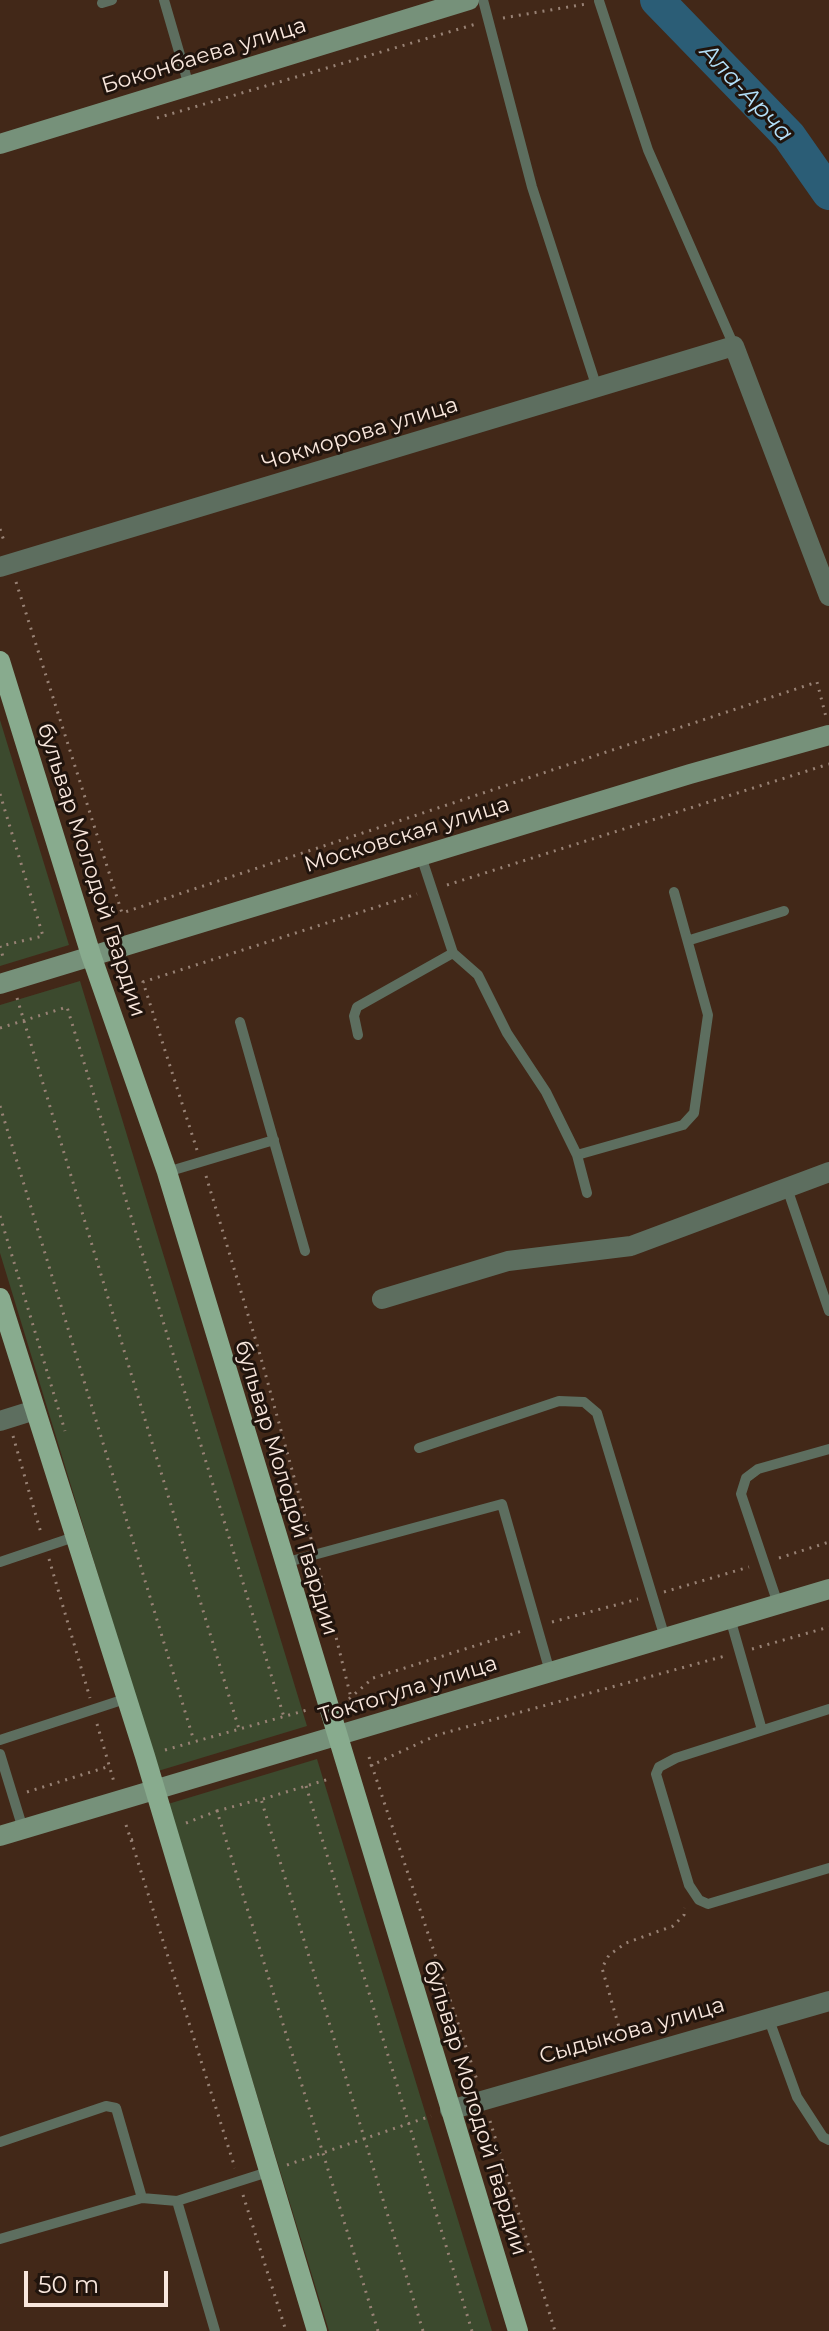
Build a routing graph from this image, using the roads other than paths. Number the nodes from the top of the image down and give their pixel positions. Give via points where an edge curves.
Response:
1 (164, 0) edge
2 (469, 0) edge
3 (483, 0) edge
4 (599, 1) edge
5 (189, 86) junction
6 (0, 144) edge
7 (734, 346) junction
8 (597, 388) junction
9 (5, 566) edge
10 (829, 596) edge
11 (0, 661) edge
12 (829, 735) edge
13 (421, 856) junction
14 (674, 892) dead end
15 (784, 911) dead end
16 (690, 940) junction
17 (453, 953) junction
18 (91, 955) junction
19 (0, 984) edge
20 (240, 1022) dead end
21 (358, 1035) dead end
22 (274, 1140) junction
23 (577, 1155) junction
24 (167, 1172) junction
25 (829, 1172) edge
26 (787, 1188) junction
27 (587, 1193) dead end
28 (305, 1251) dead end
29 (0, 1298) edge
30 (382, 1299) dead end
31 (829, 1311) edge
32 (35, 1410) junction
33 (4, 1420) edge
34 (419, 1448) dead end
35 (829, 1449) edge
36 (77, 1536) junction
37 (0, 1562) edge
38 (284, 1563) junction
39 (829, 1589) edge
40 (778, 1604) junction
41 (730, 1618) junction
42 (665, 1638) junction
43 (550, 1672) junction
44 (128, 1698) junction
45 (829, 1709) edge
46 (762, 1730) junction
47 (336, 1736) junction
48 (0, 1740) edge
49 (0, 1754) edge
50 (155, 1789) junction
51 (23, 1829) junction
52 (0, 1836) edge
53 (829, 1868) edge
54 (829, 2001) edge
55 (768, 2017) junction
56 (450, 2110) junction
57 (829, 2140) edge
58 (0, 2142) edge
59 (271, 2171) junction
60 (142, 2198) junction
61 (177, 2201) junction
62 (0, 2239) edge
63 (215, 2331) edge
64 (317, 2331) edge
65 (518, 2331) edge

1 - 5 lane
2 - 5 main road, Боконбаева улица
3 - 8 lane via 532,187
4 - 7 lane via 648,150
5 - 6 main road, Боконбаева улица
7 - 8 street, Чокморова улица
7 - 10 street
8 - 9 street, Чокморова улица
11 - 18 main road, бульвар Молодой Гвардии
12 - 13 main road, Московская улица
13 - 17 lane
13 - 18 main road, Московская улица
14 - 16 lane
15 - 16 lane
16 - 23 lane via 708,1015 694,1113 683,1125
17 - 21 lane via 357,1007
17 - 23 lane via 478,975
18 - 19 main road, Московская улица
18 - 24 main road, бульвар Молодой Гвардии
20 - 22 lane
22 - 24 lane
22 - 28 lane
23 - 27 lane
24 - 38 main road, бульвар Молодой Гвардии
25 - 26 street
26 - 30 street via 631,1246 508,1261
26 - 31 lane
29 - 32 main road
32 - 33 street
32 - 36 main road
34 - 42 lane via 559,1401 584,1402 597,1413
35 - 40 lane via 758,1469 746,1478 741,1494
36 - 37 lane
36 - 44 main road
38 - 43 lane via 502,1504
38 - 47 main road, бульвар Молодой Гвардии
39 - 40 main road, Токтогула улица
40 - 41 main road, Токтогула улица
41 - 42 main road, Токтогула улица
41 - 46 lane
42 - 43 main road, Токтогула улица
43 - 47 main road, Токтогула улица
44 - 48 lane
44 - 50 main road
45 - 46 lane
46 - 53 lane via 659,1767 656,1774 689,1885 708,1904
47 - 50 main road, Токтогула улица
47 - 56 main road, бульвар Молодой Гвардии
49 - 51 lane
50 - 51 main road, Токтогула улица
50 - 59 main road
51 - 52 main road, Токтогула улица
54 - 55 street, Сыдыкова улица
55 - 56 street, Сыдыкова улица
55 - 57 lane via 797,2097
56 - 65 main road, бульвар Молодой Гвардии
58 - 60 lane via 106,2106 116,2108
59 - 61 lane
59 - 64 main road
60 - 61 lane
60 - 62 lane
61 - 63 lane

